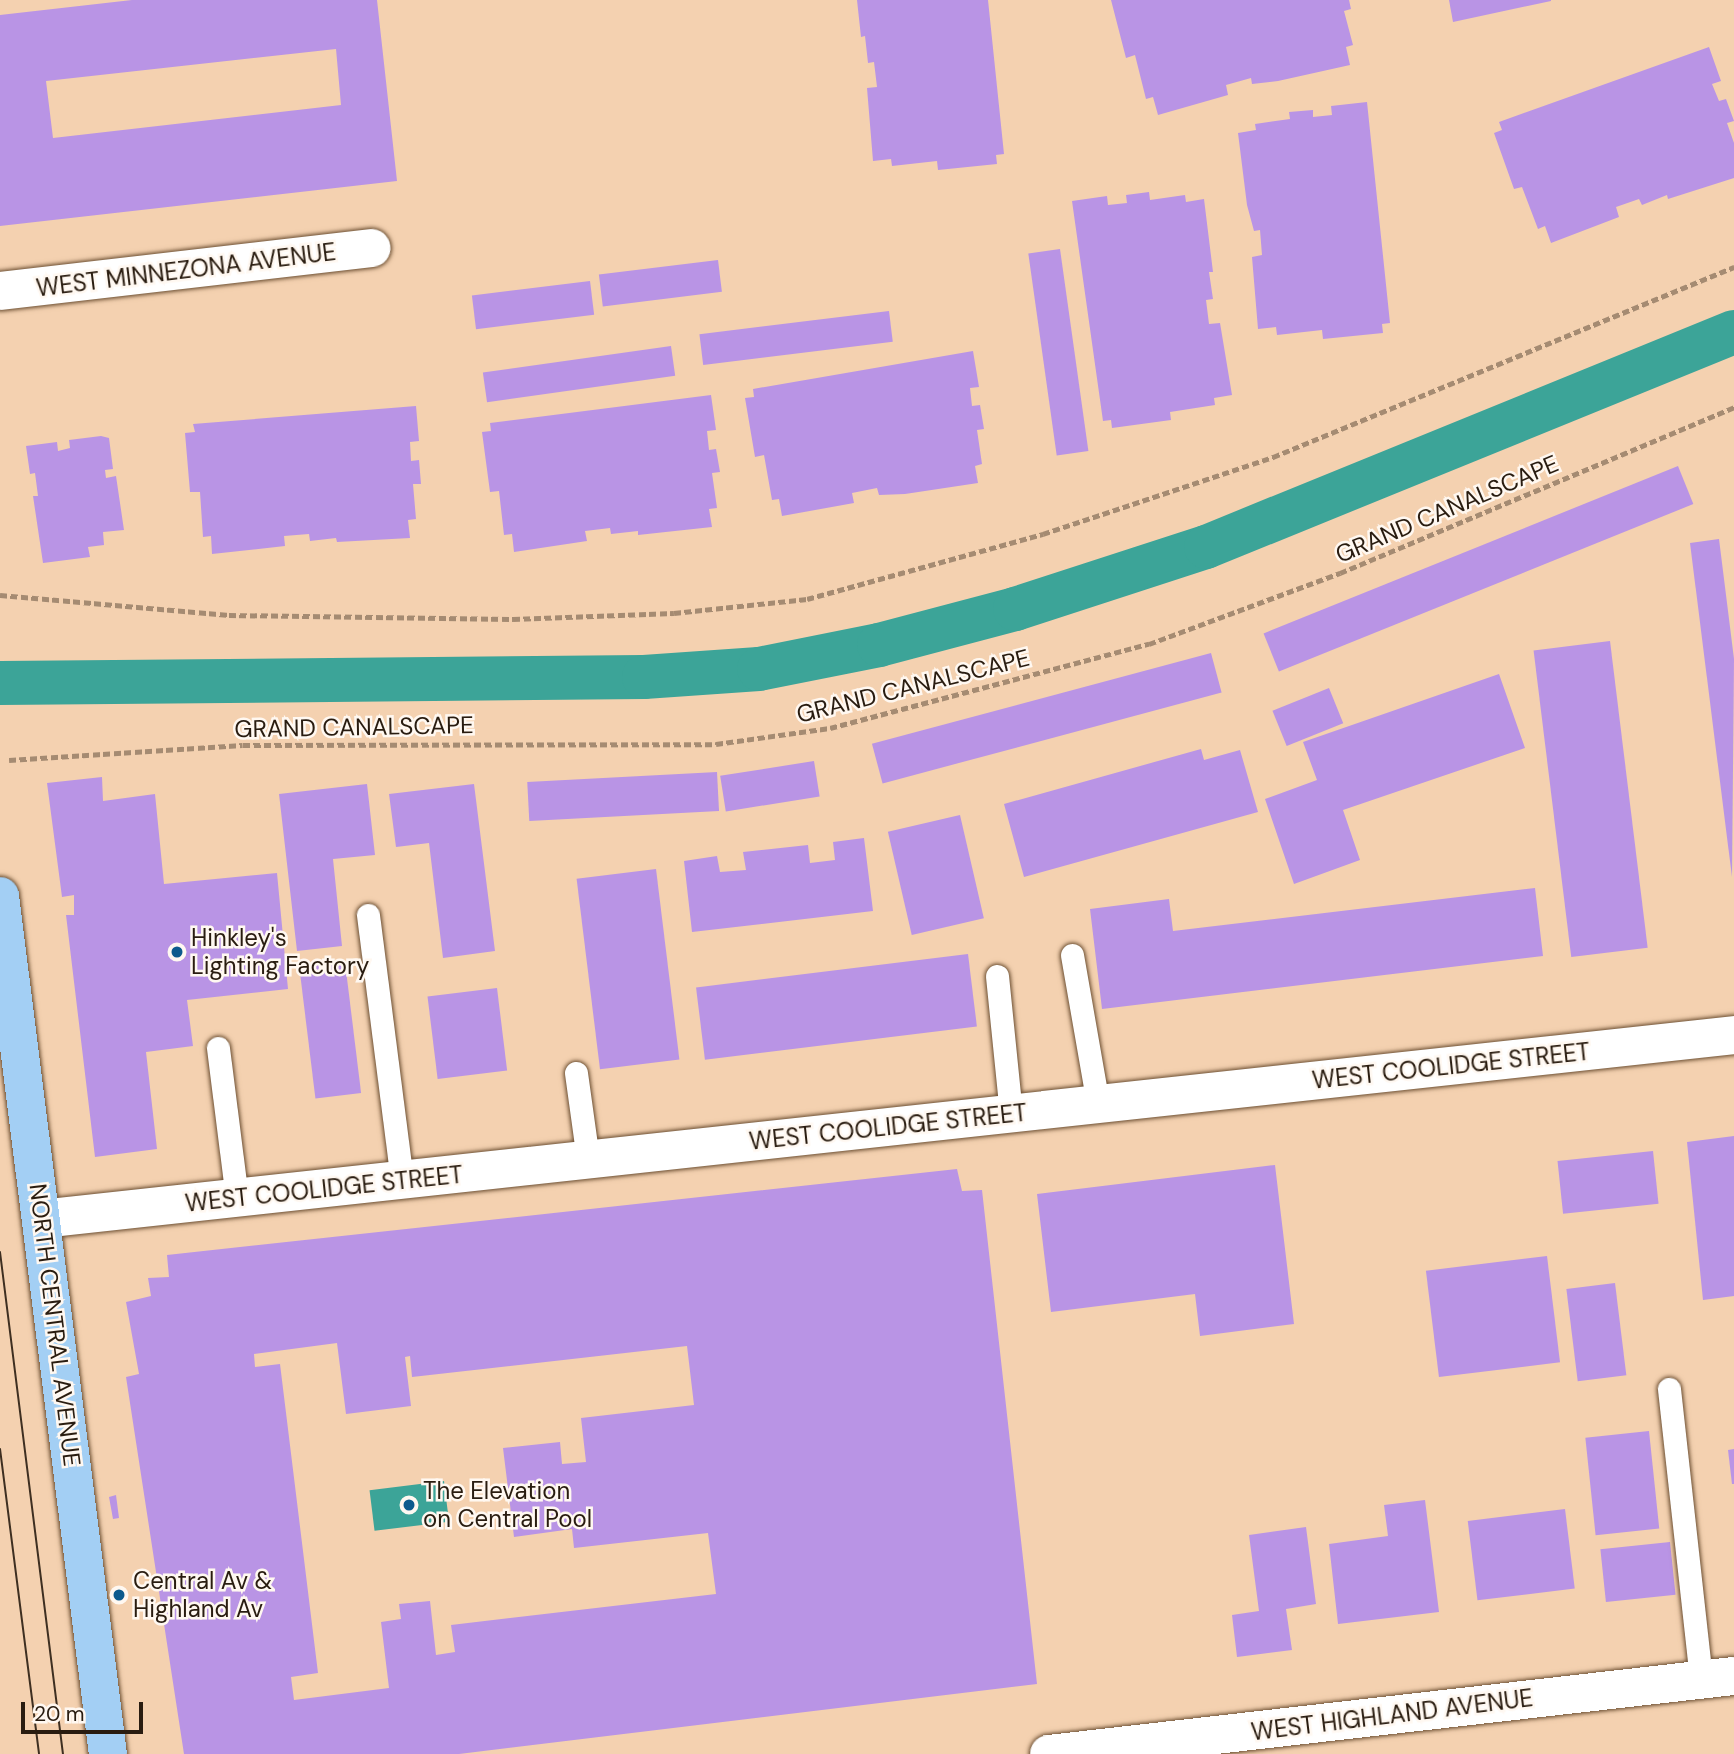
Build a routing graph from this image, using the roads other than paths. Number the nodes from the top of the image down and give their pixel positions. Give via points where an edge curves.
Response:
1 (372, 248) dead end
2 (0, 292) edge
3 (0, 896) edge
4 (368, 915) dead end
5 (1072, 955) dead end
6 (998, 976) dead end
7 (1734, 1035) edge
8 (218, 1048) dead end
9 (576, 1073) dead end
10 (1098, 1104) junction
11 (1011, 1114) junction
12 (588, 1160) junction
13 (402, 1181) junction
14 (237, 1199) junction
15 (41, 1219) junction
16 (1669, 1389) dead end
17 (1718, 1678) edge
18 (108, 1754) edge
19 (1049, 1754) edge

1 - 2 street, WEST MINNEZONA AVENUE
3 - 15 main road, NORTH CENTRAL AVENUE
4 - 13 lane
5 - 10 lane
6 - 11 lane
7 - 10 street, WEST COOLIDGE STREET
8 - 14 lane
9 - 12 lane
10 - 11 street, WEST COOLIDGE STREET
11 - 12 street, WEST COOLIDGE STREET
12 - 13 street, WEST COOLIDGE STREET
13 - 14 street, WEST COOLIDGE STREET
14 - 15 street, WEST COOLIDGE STREET
15 - 18 main road, NORTH CENTRAL AVENUE
16 - 17 lane
17 - 19 street, WEST HIGHLAND AVENUE

